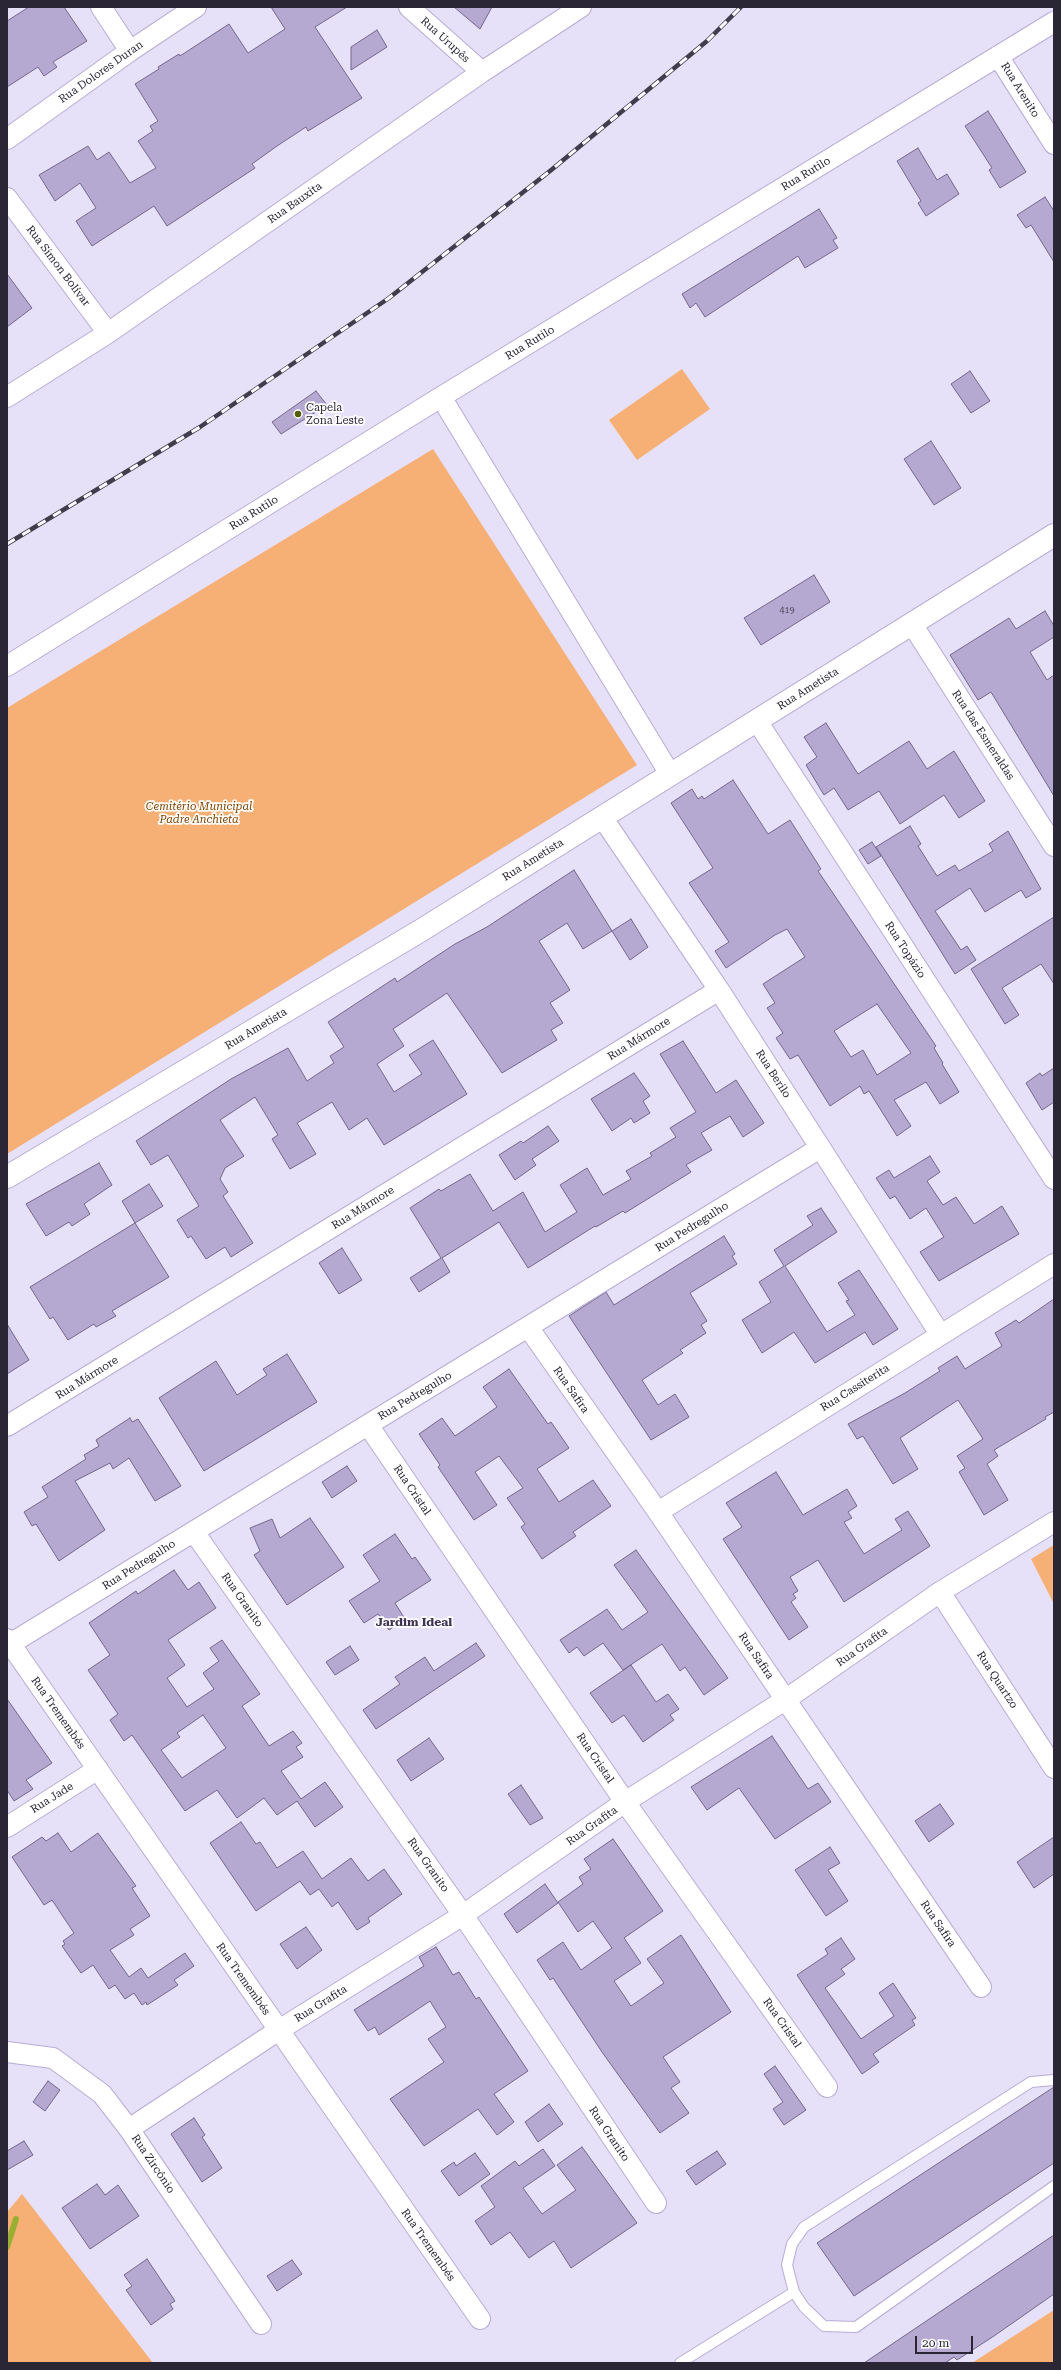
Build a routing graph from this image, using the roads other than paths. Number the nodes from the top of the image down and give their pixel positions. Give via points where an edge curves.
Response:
1 (101, 7) edge
2 (196, 7) edge
3 (409, 7) edge
4 (581, 7) edge
5 (1054, 22) edge
6 (130, 51) junction
7 (998, 56) junction
8 (482, 72) junction
9 (7, 139) edge
10 (1054, 144) edge
11 (7, 198) edge
12 (108, 333) junction
13 (7, 397) edge
14 (441, 397) junction
15 (1054, 535) edge
16 (912, 624) junction
17 (7, 666) edge
18 (757, 721) junction
19 (670, 774) junction
20 (602, 817) junction
21 (1054, 846) edge
22 (719, 990) junction
23 (820, 1148) junction
24 (7, 1177) edge
25 (1054, 1179) edge
26 (1054, 1264) edge
27 (528, 1328) junction
28 (940, 1334) junction
29 (368, 1425) junction
30 (7, 1426) edge
31 (658, 1512) junction
32 (1054, 1522) edge
33 (194, 1532) junction
34 (940, 1592) junction
35 (9, 1642) edge
36 (786, 1700) junction
37 (1054, 1768) edge
38 (98, 1769) junction
39 (625, 1802) junction
40 (7, 1827) edge
41 (462, 1915) junction
42 (981, 1987) dead end
43 (279, 2030) junction
44 (7, 2052) edge
45 (1054, 2080) edge
46 (827, 2087) dead end
47 (129, 2129) junction
48 (1054, 2186) edge
49 (656, 2203) dead end
50 (794, 2292) junction
51 (480, 2319) dead end
52 (261, 2324) dead end
53 (680, 2363) edge

1 - 6 street
2 - 6 street, Rua Dolores Duran
3 - 8 street, Rua Urupês
4 - 8 street, Rua Bauxita
5 - 7 street, Rua Rutilo
6 - 9 street, Rua Dolores Duran
7 - 10 street, Rua Arenito
7 - 14 street, Rua Rutilo
8 - 12 street, Rua Bauxita
11 - 12 street, Rua Simon Bolívar
12 - 13 street, Rua Bauxita
14 - 17 street, Rua Rutilo
14 - 19 street
15 - 16 street, Rua Ametista
16 - 18 street, Rua Ametista
16 - 21 street, Rua das Esmeraldas
18 - 19 street, Rua Ametista
18 - 25 street, Rua Topázio
19 - 20 street, Rua Ametista
20 - 22 street, Rua Berilo
20 - 24 street, Rua Ametista via 420,931
22 - 23 street, Rua Berilo
22 - 30 street, Rua Mármore
23 - 27 street, Rua Pedregulho
23 - 28 street, Rua Berilo
26 - 28 street, Rua Cassiterita
27 - 29 street, Rua Pedregulho
27 - 31 street, Rua Safira
28 - 31 street, Rua Cassiterita
29 - 33 street, Rua Pedregulho
29 - 39 street, Rua Cristal
31 - 36 street, Rua Safira
32 - 34 street, Rua Grafita
33 - 35 street, Rua Pedregulho
33 - 41 street, Rua Granito
34 - 36 street, Rua Grafita
34 - 37 street, Rua Quartzo
35 - 38 street, Rua Tremembés
36 - 39 street, Rua Grafita
36 - 42 street, Rua Safira
38 - 40 street, Rua Jade
38 - 43 street, Rua Tremembés
39 - 41 street, Rua Grafita
39 - 46 street, Rua Cristal
41 - 43 street, Rua Grafita
41 - 49 street, Rua Granito
43 - 47 street, Rua Grafita
43 - 51 street, Rua Tremembés
44 - 47 street, Rua Zircônio via 53,2058 102,2094
45 - 50 lane via 1031,2082 804,2227 792,2244 787,2265
47 - 52 street, Rua Zircônio
48 - 50 lane via 856,2327 824,2326 804,2307
50 - 53 lane

